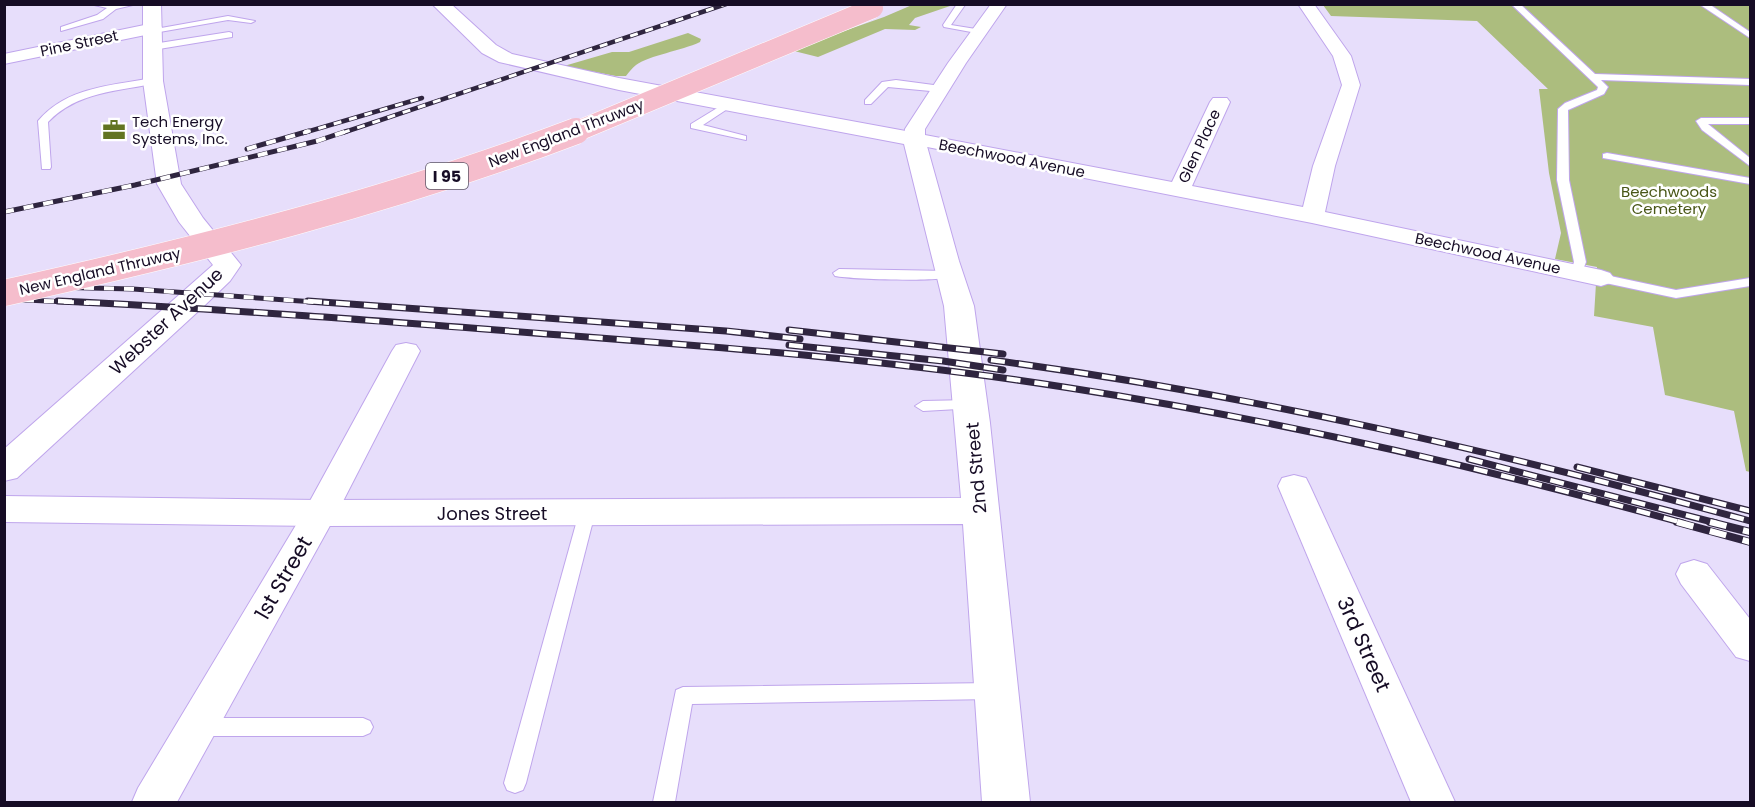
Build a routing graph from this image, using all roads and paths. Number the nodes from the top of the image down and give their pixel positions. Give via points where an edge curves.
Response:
1 (93, 4) edge
2 (133, 4) edge
3 (152, 4) edge
4 (440, 4) edge
5 (846, 4) edge
6 (999, 4) edge
7 (1306, 4) edge
8 (1515, 4) edge
9 (1703, 4) edge
10 (961, 5) edge
11 (114, 7) junction
12 (873, 8) dead end
13 (250, 21) dead end
14 (979, 32) junction
15 (154, 35) junction
16 (229, 35) dead end
17 (1750, 36) edge
18 (4, 58) edge
19 (1592, 77) junction
20 (153, 81) junction
21 (1750, 82) edge
22 (941, 89) junction
23 (868, 102) dead end
24 (1220, 102) dead end
25 (730, 104) junction
26 (1750, 121) edge
27 (741, 138) dead end
28 (914, 139) junction
29 (1607, 156) dead end
30 (1750, 163) edge
31 (46, 167) dead end
32 (1750, 181) edge
33 (1179, 191) junction
34 (1311, 216) junction
35 (1577, 272) junction
36 (839, 273) dead end
37 (4, 274) edge
38 (949, 275) junction
39 (1601, 278) joint
40 (1750, 282) edge
41 (4, 293) edge
42 (406, 351) dead end
43 (971, 405) junction
44 (923, 406) dead end
45 (4, 469) edge
46 (1294, 486) dead end
47 (4, 509) edge
48 (980, 512) junction
49 (320, 513) junction
50 (587, 513) junction
51 (1694, 574) dead end
52 (1750, 646) edge
53 (996, 691) junction
54 (198, 727) junction
55 (363, 727) dead end
56 (516, 783) dead end
57 (154, 802) edge
58 (664, 802) edge
59 (1006, 802) edge
60 (1433, 802) edge

1 - 11 lane
1 - 11 lane via 64,27 94,20
2 - 11 lane
3 - 15 street, Webster Avenue
4 - 25 street, Beechwood Avenue via 489,49 506,58
5 - 37 highway, New England Thruway / I 95 via 581,112 447,160 241,219
6 - 14 street
7 - 34 street via 1342,56 1351,85
8 - 19 lane
9 - 17 lane
10 - 14 lane via 947,24
12 - 41 highway, New England Thruway / I 95, bridge via 619,114 481,165 247,236
13 - 15 lane via 228,18
14 - 22 street
15 - 16 lane
15 - 18 street, Pine Street
15 - 20 street, Webster Avenue
19 - 21 lane
19 - 35 lane via 1603,87 1601,92 1563,109 1563,180 1580,262
20 - 31 lane via 79,96 56,108 44,122
20 - 45 street, Webster Avenue via 169,184 192,222 227,265 162,330
22 - 23 lane via 885,84
22 - 28 street via 915,129
24 - 33 street, Glen Place
25 - 27 lane via 695,126
25 - 28 street, Beechwood Avenue
26 - 30 lane via 1701,121
28 - 33 street, Beechwood Avenue
28 - 38 street, 2nd Street
29 - 32 lane
33 - 34 street, Beechwood Avenue
34 - 35 street, Beechwood Avenue
35 - 39 street, Beechwood Avenue
36 - 38 lane
38 - 43 street, 2nd Street via 959,306
39 - 40 lane via 1676,294
42 - 49 street, 1st Street
43 - 44 lane
43 - 48 street, 2nd Street
46 - 60 street, 3rd Street
47 - 49 street, Jones Street
48 - 50 street, Jones Street
48 - 53 street, 2nd Street
49 - 50 street, Jones Street
49 - 54 street, 1st Street
50 - 56 lane
51 - 52 street
53 - 58 lane via 683,696
53 - 59 street, 2nd Street
54 - 55 lane
54 - 57 street, 1st Street

